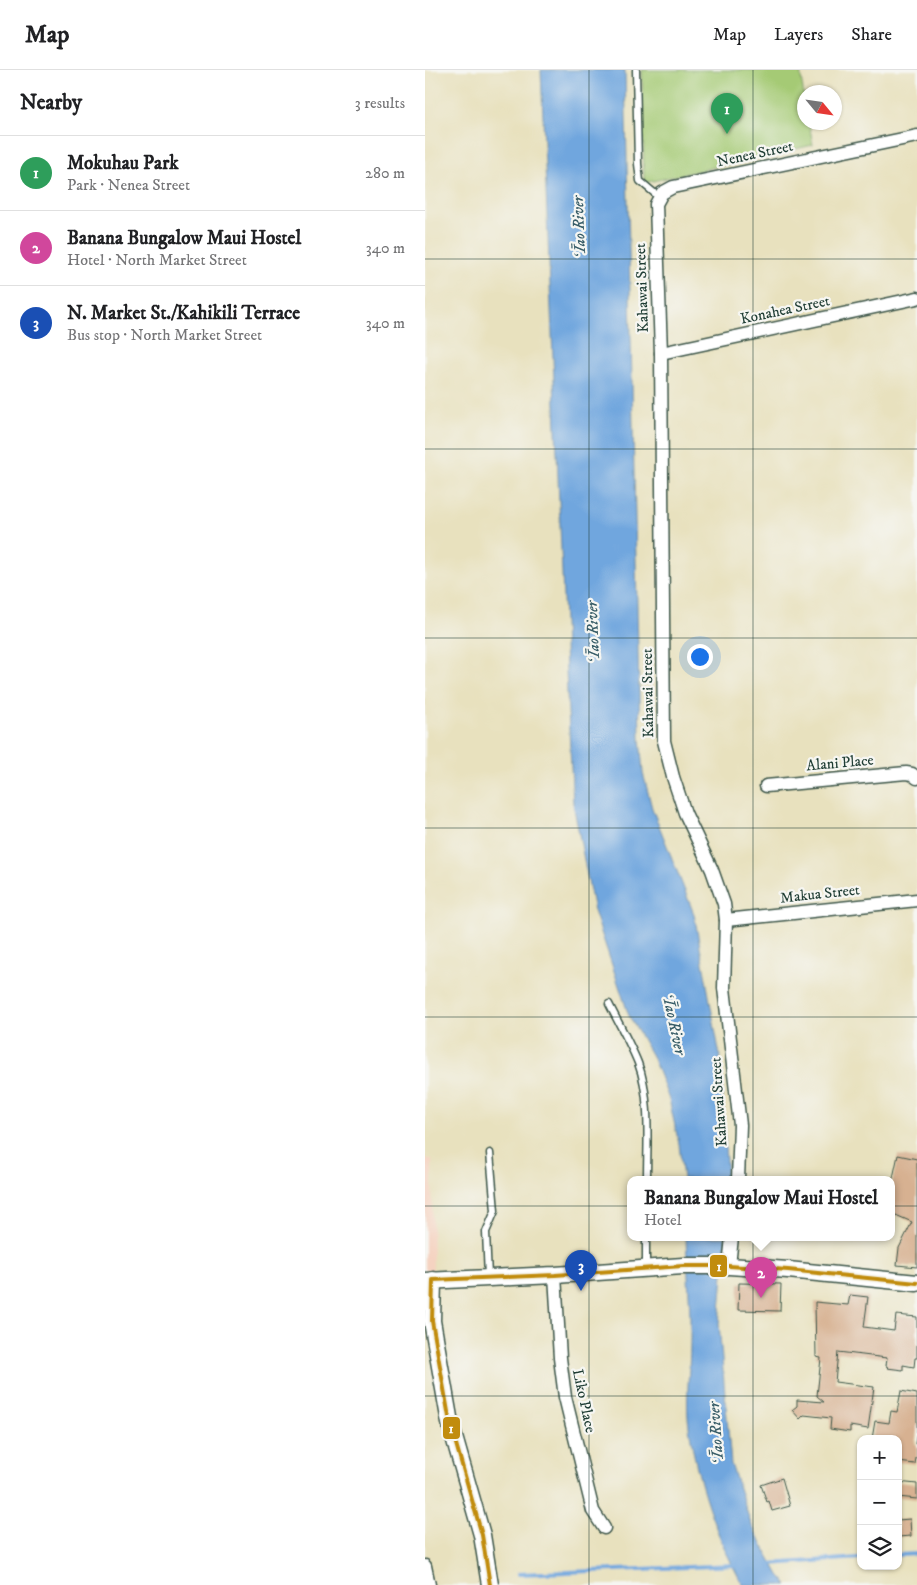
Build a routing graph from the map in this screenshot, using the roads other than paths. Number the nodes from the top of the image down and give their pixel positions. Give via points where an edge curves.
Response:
1 (637, 70) edge
2 (917, 136) edge
3 (660, 196) junction
4 (917, 298) edge
5 (661, 353) junction
6 (917, 778) edge
7 (766, 786) dead end
8 (917, 900) edge
9 (726, 920) junction
10 (609, 1004) dead end
11 (490, 1153) dead end
12 (647, 1176) edge
13 (738, 1176) edge
14 (647, 1241) edge
15 (732, 1241) edge
16 (729, 1266) junction
17 (646, 1268) junction
18 (555, 1276) junction
19 (488, 1278) junction
20 (429, 1280) edge
21 (917, 1283) edge
22 (604, 1528) dead end
23 (425, 1566) edge
24 (429, 1585) edge
25 (490, 1585) edge

1 - 3 lane via 640,181
2 - 3 street, Nenea Street via 673,187
3 - 5 street, Kahawai Street via 656,212
4 - 5 street, Konahea Street
5 - 9 street, Kahawai Street via 664,741 682,804 712,870
6 - 7 street, Alani Place via 908,773
8 - 9 street, Makua Street
9 - 13 street, Kahawai Street via 723,988 740,1125
10 - 12 lane via 639,1065 645,1092
11 - 19 lane via 495,1211 486,1232
14 - 17 lane
15 - 16 street
16 - 17 street
16 - 21 street
17 - 18 street
18 - 19 street
18 - 22 street, Liko Place via 561,1378 593,1511
19 - 20 street
20 - 25 street via 432,1321 450,1423 482,1535
23 - 24 street

